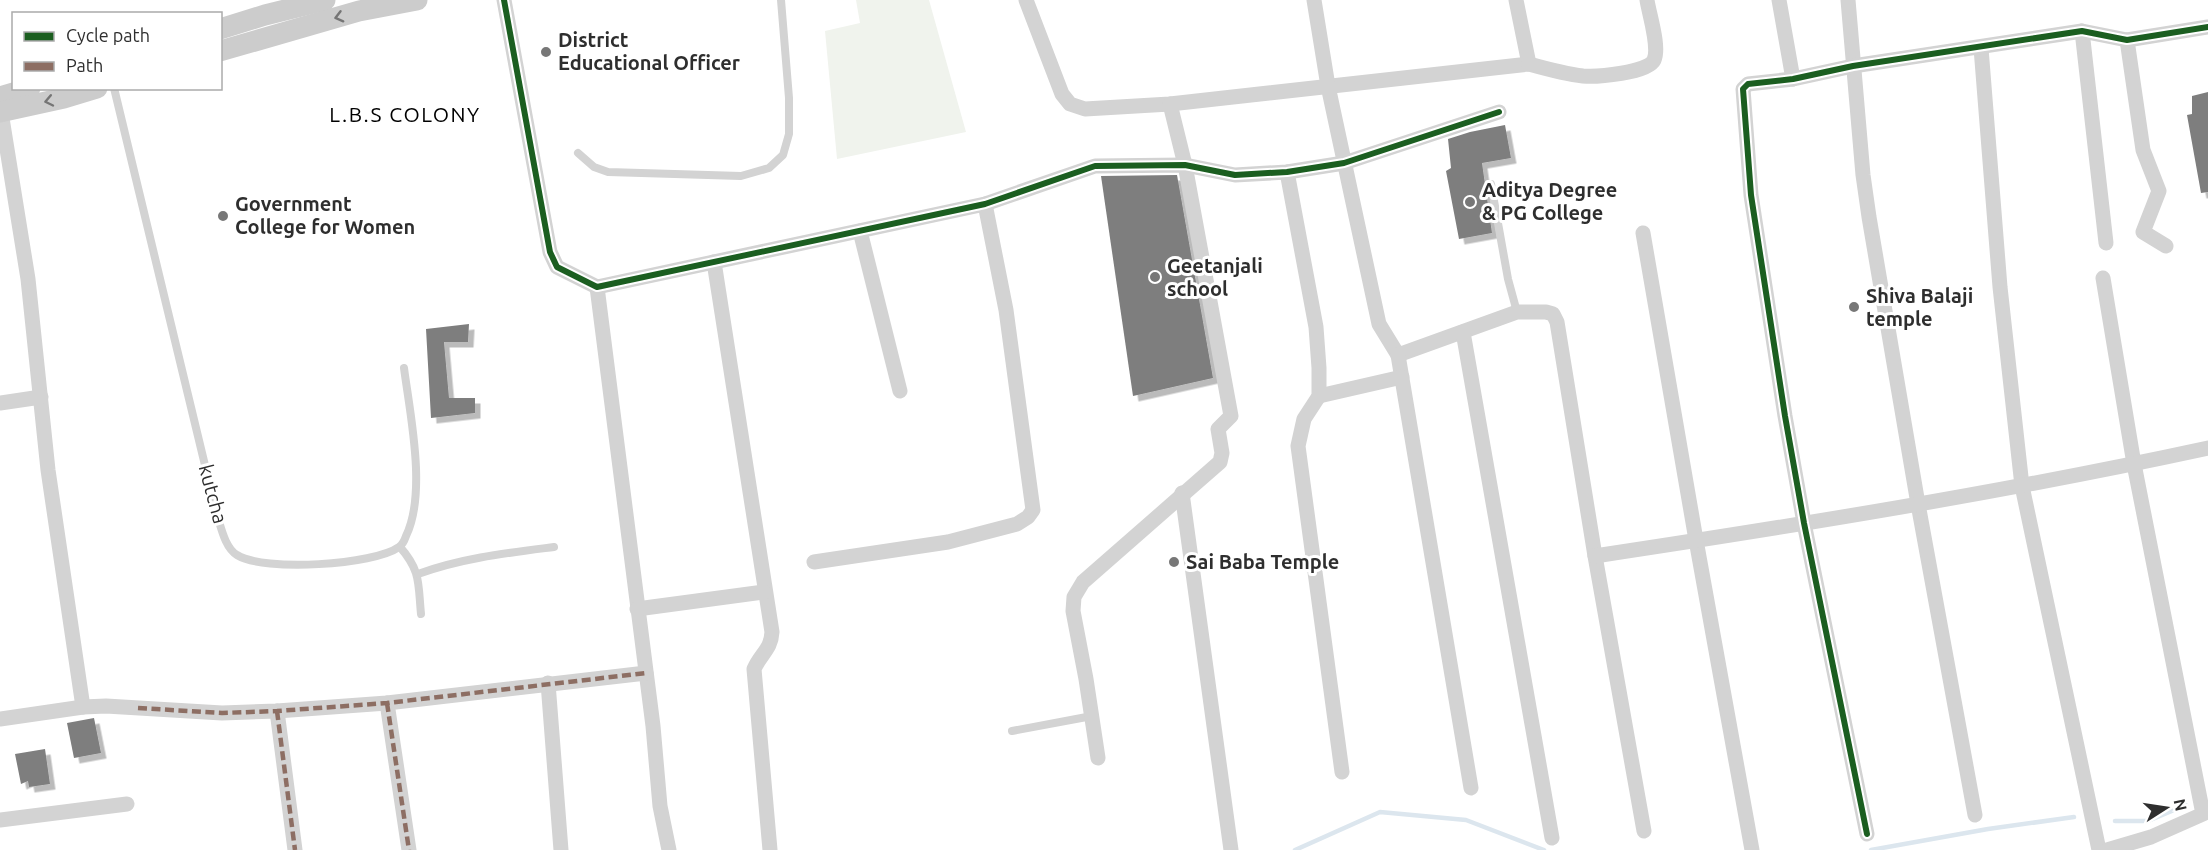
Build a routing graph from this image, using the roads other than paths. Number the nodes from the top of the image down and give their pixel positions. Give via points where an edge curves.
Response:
1 (325, 0) edge
2 (417, 0) edge
3 (504, 0) edge
4 (781, 0) edge
5 (1026, 0) edge
6 (1314, 0) edge
7 (1516, 0) edge
8 (1647, 0) edge
9 (1779, 0) edge
10 (1848, 0) edge
11 (264, 7) edge
12 (2208, 27) edge
13 (222, 28) edge
14 (2082, 31) junction
15 (2127, 40) junction
16 (1981, 48) junction
17 (222, 50) edge
18 (1529, 64) junction
19 (1853, 66) junction
20 (1793, 80) junction
21 (1328, 86) junction
22 (23, 90) edge
23 (90, 90) edge
24 (114, 90) edge
25 (0, 97) edge
26 (1170, 104) junction
27 (0, 112) edge
28 (1500, 112) dead end
29 (578, 153) dead end
30 (1344, 163) junction
31 (1185, 165) junction
32 (1287, 171) junction
33 (1491, 184) dead end
34 (985, 204) junction
35 (860, 231) junction
36 (1643, 233) dead end
37 (2106, 243) dead end
38 (2166, 246) dead end
39 (714, 262) junction
40 (2103, 278) dead end
41 (597, 287) junction
42 (1516, 308) junction
43 (1463, 332) junction
44 (1396, 351) junction
45 (404, 368) dead end
46 (1402, 377) junction
47 (900, 391) dead end
48 (1319, 394) junction
49 (41, 397) junction
50 (0, 403) edge
51 (2208, 448) edge
52 (2134, 464) junction
53 (2022, 486) junction
54 (1182, 493) junction
55 (1918, 504) junction
56 (1804, 523) junction
57 (1696, 540) junction
58 (400, 547) junction
59 (554, 547) dead end
60 (1594, 556) junction
61 (814, 562) dead end
62 (418, 573) junction
63 (764, 592) junction
64 (637, 609) junction
65 (421, 614) dead end
66 (646, 673) junction
67 (548, 683) junction
68 (387, 703) junction
69 (83, 707) junction
70 (277, 711) junction
71 (1090, 716) junction
72 (0, 719) edge
73 (1012, 731) dead end
74 (1098, 758) dead end
75 (1342, 772) dead end
76 (1470, 788) dead end
77 (127, 804) dead end
78 (2206, 813) edge
79 (1974, 815) dead end
80 (0, 820) edge
81 (1644, 831) dead end
82 (1867, 834) dead end
83 (1552, 838) dead end
84 (2152, 844) edge
85 (295, 850) edge
86 (409, 850) edge
87 (561, 850) edge
88 (669, 850) edge
89 (771, 850) edge
90 (1231, 850) edge
91 (1752, 850) edge
92 (2099, 850) edge
93 (2107, 850) edge

1 - 11 main road
2 -> 17 main road via 359,11
3 - 41 street via 550,252 557,267
4 - 29 lane via 789,134 783,155 769,168 741,176 608,172
5 - 26 street via 1051,70 1070,104 1085,109
6 - 21 street
7 - 18 street
8 - 18 street via 1656,48 1654,61 1645,68 1586,76
9 - 20 street
10 - 19 street
11 - 13 main road
12 - 15 street
14 - 15 street
14 - 16 street
14 - 37 street
15 - 38 street via 2143,150 2159,191 2143,232
16 - 19 street
16 - 53 street via 2000,287
18 - 21 street
19 - 20 street
19 - 55 street via 1869,217
20 - 56 street via 1748,84 1743,89 1751,195
21 - 26 street
21 - 30 street
22 - 25 main road
23 -> 27 main road
24 - 58 lane, kutcha via 226,542 235,555 255,562 305,566 383,554
26 - 31 street
27 - 49 street via 28,279
28 - 30 street
30 - 32 street
30 - 44 street via 1379,324
31 - 32 street via 1235,175
31 - 34 street via 1095,166
31 - 54 street via 1231,416 1218,429 1220,462
32 - 48 street via 1316,327
33 - 42 lane
34 - 35 street
34 - 61 street via 1006,310 1033,510 1017,524 948,542
35 - 39 street
35 - 47 street
36 - 57 street
39 - 41 street
39 - 63 street
40 - 52 street
41 - 64 street
42 - 43 street
42 - 60 street via 1546,312 1557,322
43 - 44 street
43 - 83 street
44 - 46 street
45 - 58 lane via 418,488 412,519
46 - 48 street
46 - 76 street
48 - 75 street via 1304,419 1298,447
49 - 50 street
49 - 69 street
51 - 52 street
52 - 53 street
52 - 78 street
53 - 55 street
53 - 92 street
54 - 71 street via 1083,582 1074,597
54 - 90 street
55 - 56 street
55 - 79 street
56 - 57 street
56 - 82 street
57 - 60 street
57 - 91 street
58 - 62 lane
59 - 62 lane via 481,556
60 - 81 street
62 - 65 lane
63 - 64 street
63 - 89 street via 771,644 754,669
64 - 66 street
66 - 67 street
66 - 88 street via 660,806
67 - 68 street
67 - 87 street
68 - 70 street
68 - 86 street
69 - 70 street via 222,713
69 - 72 street
70 - 85 street
71 - 73 lane
71 - 74 street
77 - 80 street
78 - 84 street
84 - 93 street

